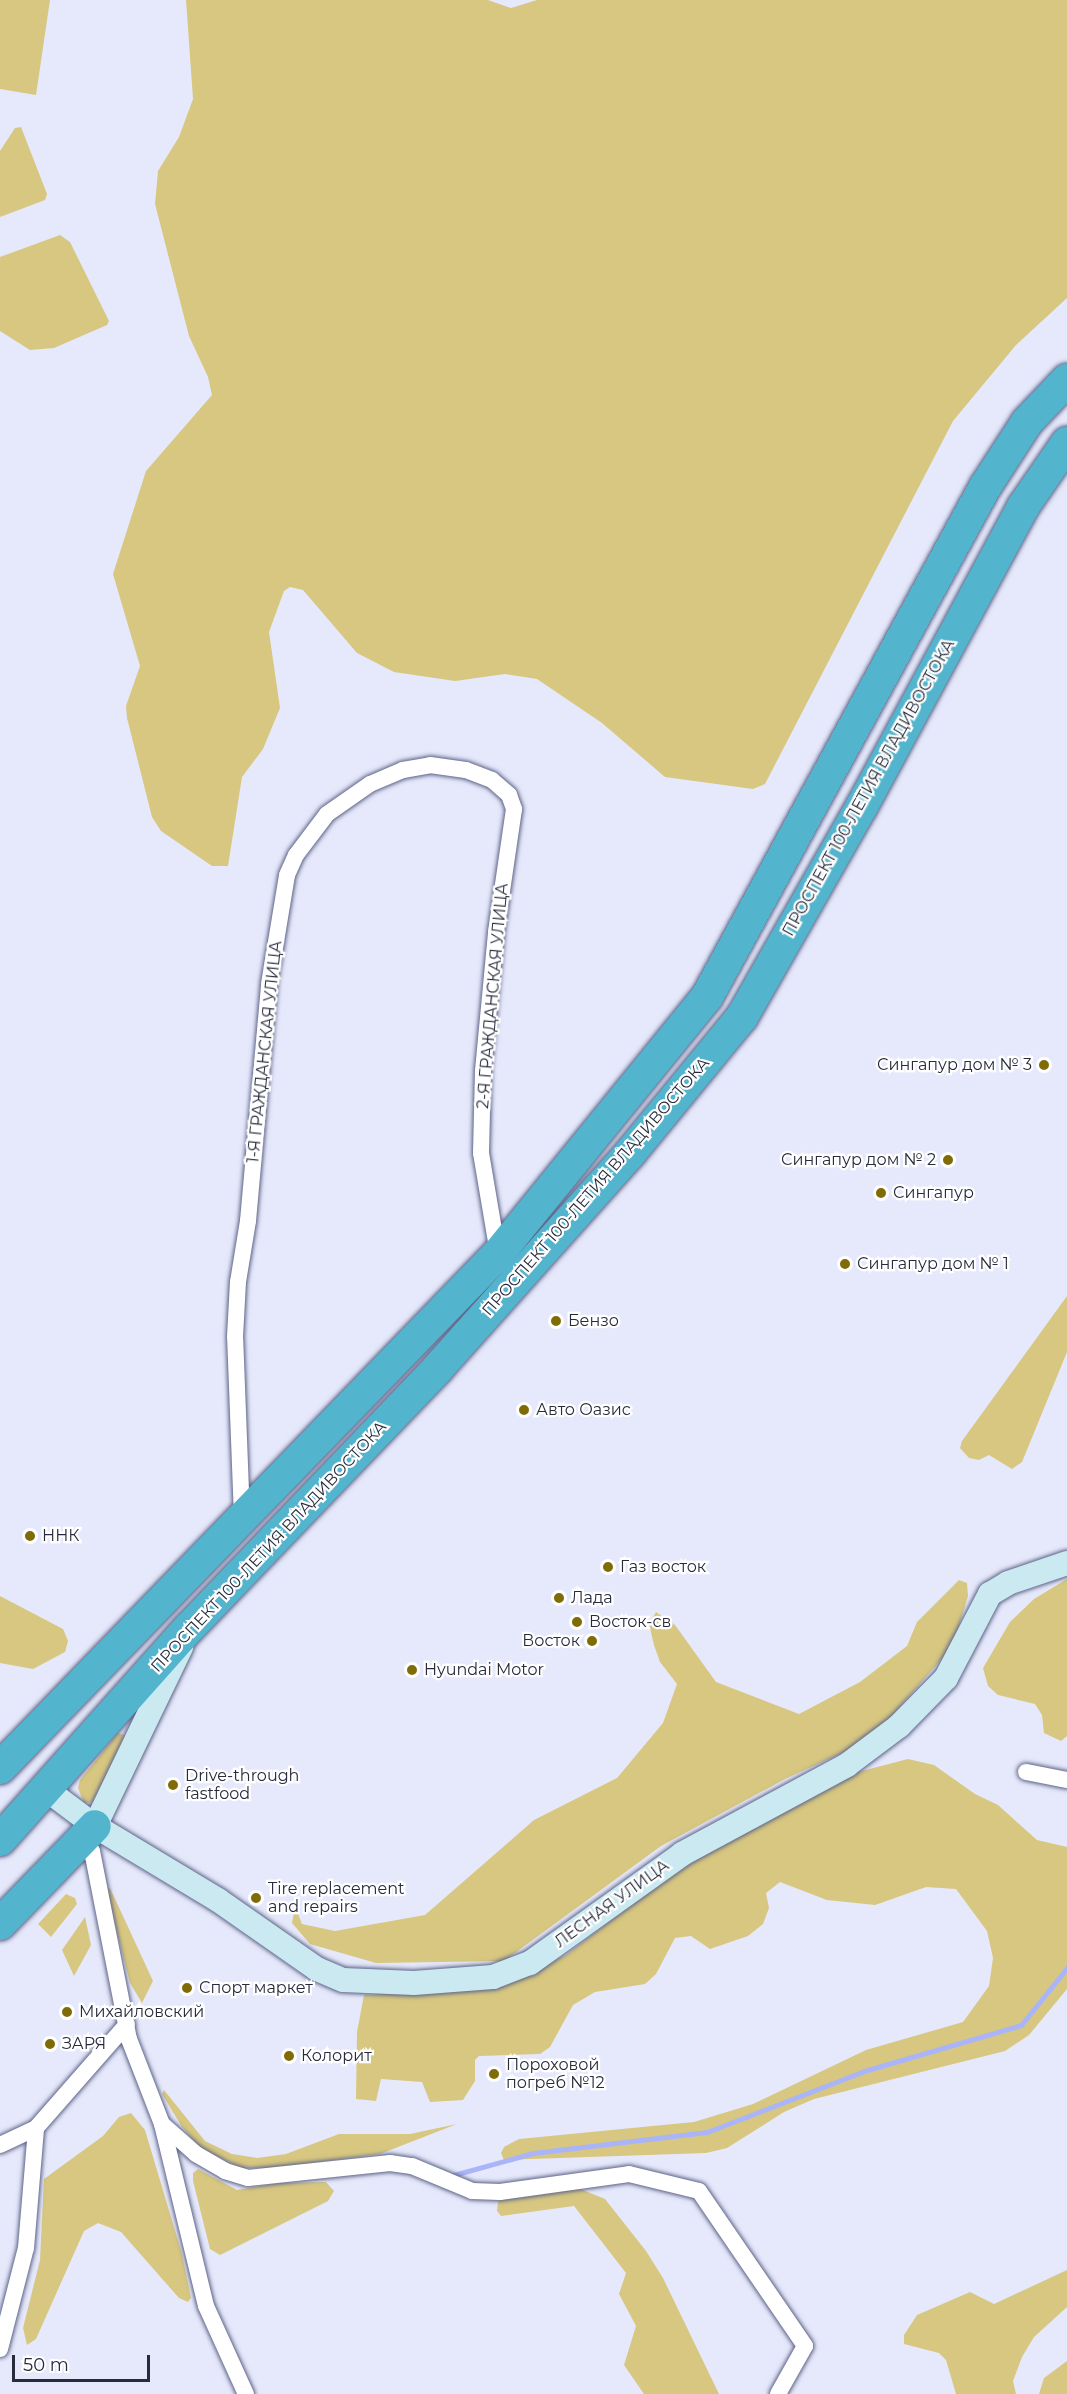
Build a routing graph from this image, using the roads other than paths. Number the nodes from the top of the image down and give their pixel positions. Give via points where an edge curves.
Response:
1 (1067, 380) edge
2 (1067, 443) edge
3 (514, 809) joint
4 (498, 1254) junction
5 (242, 1520) junction
6 (1067, 1563) edge
7 (190, 1628) junction
8 (0, 1768) edge
9 (1026, 1772) dead end
10 (1067, 1780) edge
11 (47, 1790) junction
12 (95, 1826) junction
13 (0, 1840) edge
14 (0, 1924) edge
15 (128, 2024) junction
16 (162, 2124) junction
17 (36, 2128) junction
18 (0, 2145) edge
19 (0, 2349) edge
20 (246, 2394) edge
21 (778, 2394) edge

1 - 4 highway, ПРОСПЕКТ 100-ЛЕТИЯ ВЛАДИВОСТОКА via 1028,422 985,487 707,997
2 - 7 highway, ПРОСПЕКТ 100-ЛЕТИЯ ВЛАДИВОСТОКА via 1023,507 862,806 742,1017 631,1152 438,1368
3 - 4 street, 2-Я ГРАЖДАНСКАЯ УЛИЦА via 496,933 483,1071 481,1153
3 - 5 street, 1-Я ГРАЖДАНСКАЯ УЛИЦА via 509,795 492,780 465,770 430,765 403,770 370,784 327,814 291,865 269,984 248,1221 238,1282 235,1337
4 - 5 highway, ПРОСПЕКТ 100-ЛЕТИЯ ВЛАДИВОСТОКА
5 - 8 highway, ПРОСПЕКТ 100-ЛЕТИЯ ВЛАДИВОСТОКА
6 - 12 main road, ЛЕСНАЯ УЛИЦА via 1008,1583 990,1594 946,1678 899,1726 847,1765 682,1854 530,1963 493,1977 414,1983 343,1980 317,1968 218,1900
7 - 11 highway, ПРОСПЕКТ 100-ЛЕТИЯ ВЛАДИВОСТОКА
7 - 12 main road
9 - 10 street
11 - 12 main road, ЛЕСНАЯ УЛИЦА
11 - 13 highway, ПРОСПЕКТ 100-ЛЕТИЯ ВЛАДИВОСТОКА
12 - 14 highway
12 - 15 street via 88,1852 92,1851
15 - 16 street via 140,2073
15 - 17 street
16 - 20 street via 206,2306
16 - 21 street via 196,2154 225,2171 248,2178 390,2163 412,2166 472,2191 500,2192 628,2174 699,2190 805,2346
17 - 18 street
17 - 19 street via 27,2248

